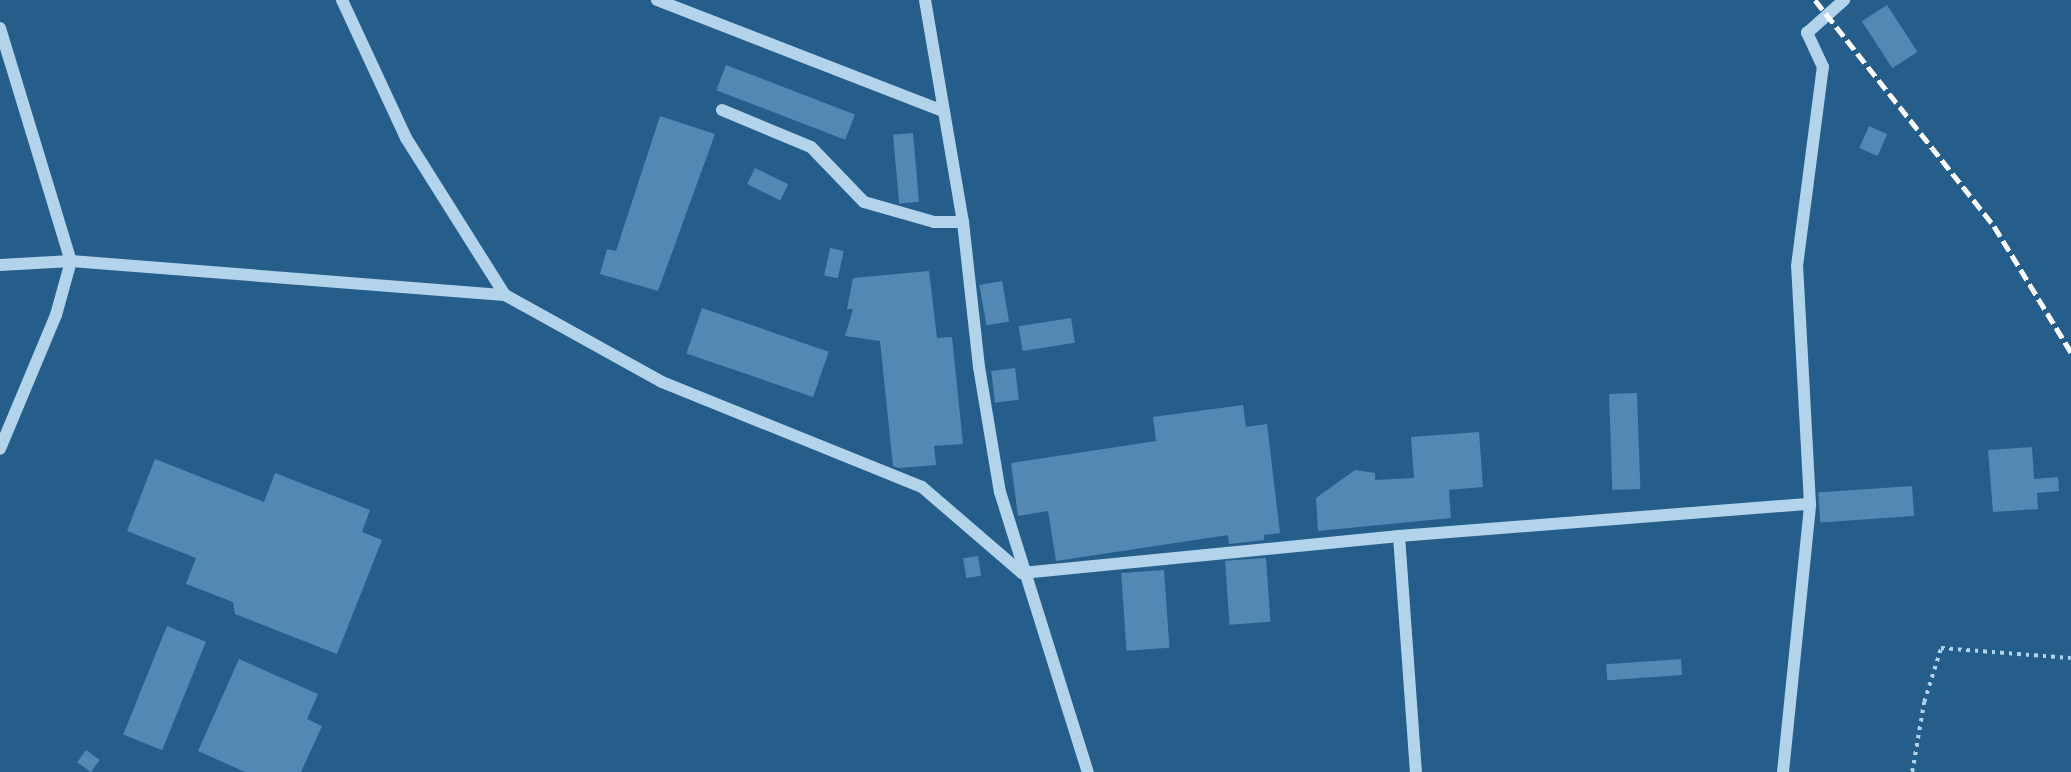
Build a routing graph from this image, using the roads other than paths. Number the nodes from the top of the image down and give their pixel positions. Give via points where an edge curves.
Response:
1 (341, 0) edge
2 (657, 0) edge
3 (925, 0) edge
4 (1844, 0) edge
5 (0, 28) edge
6 (722, 110) dead end
7 (941, 110) junction
8 (963, 222) junction
9 (71, 261) junction
10 (0, 265) edge
11 (505, 295) junction
12 (0, 449) edge
13 (1810, 504) junction
14 (1399, 536) junction
15 (1022, 573) junction
16 (1088, 772) edge
17 (1416, 772) edge
18 (1783, 772) edge

1 - 11 street via 406,138
2 - 7 street
3 - 7 street
4 - 13 street via 1808,33 1823,67 1797,266
5 - 9 street
6 - 8 street via 811,147 864,202 934,222
7 - 8 street
8 - 15 street via 979,368 1000,492
9 - 10 street
9 - 11 street
9 - 12 street via 56,315
11 - 15 street via 663,382 922,487
13 - 14 street
13 - 18 street
14 - 15 street
14 - 17 street
15 - 16 street

